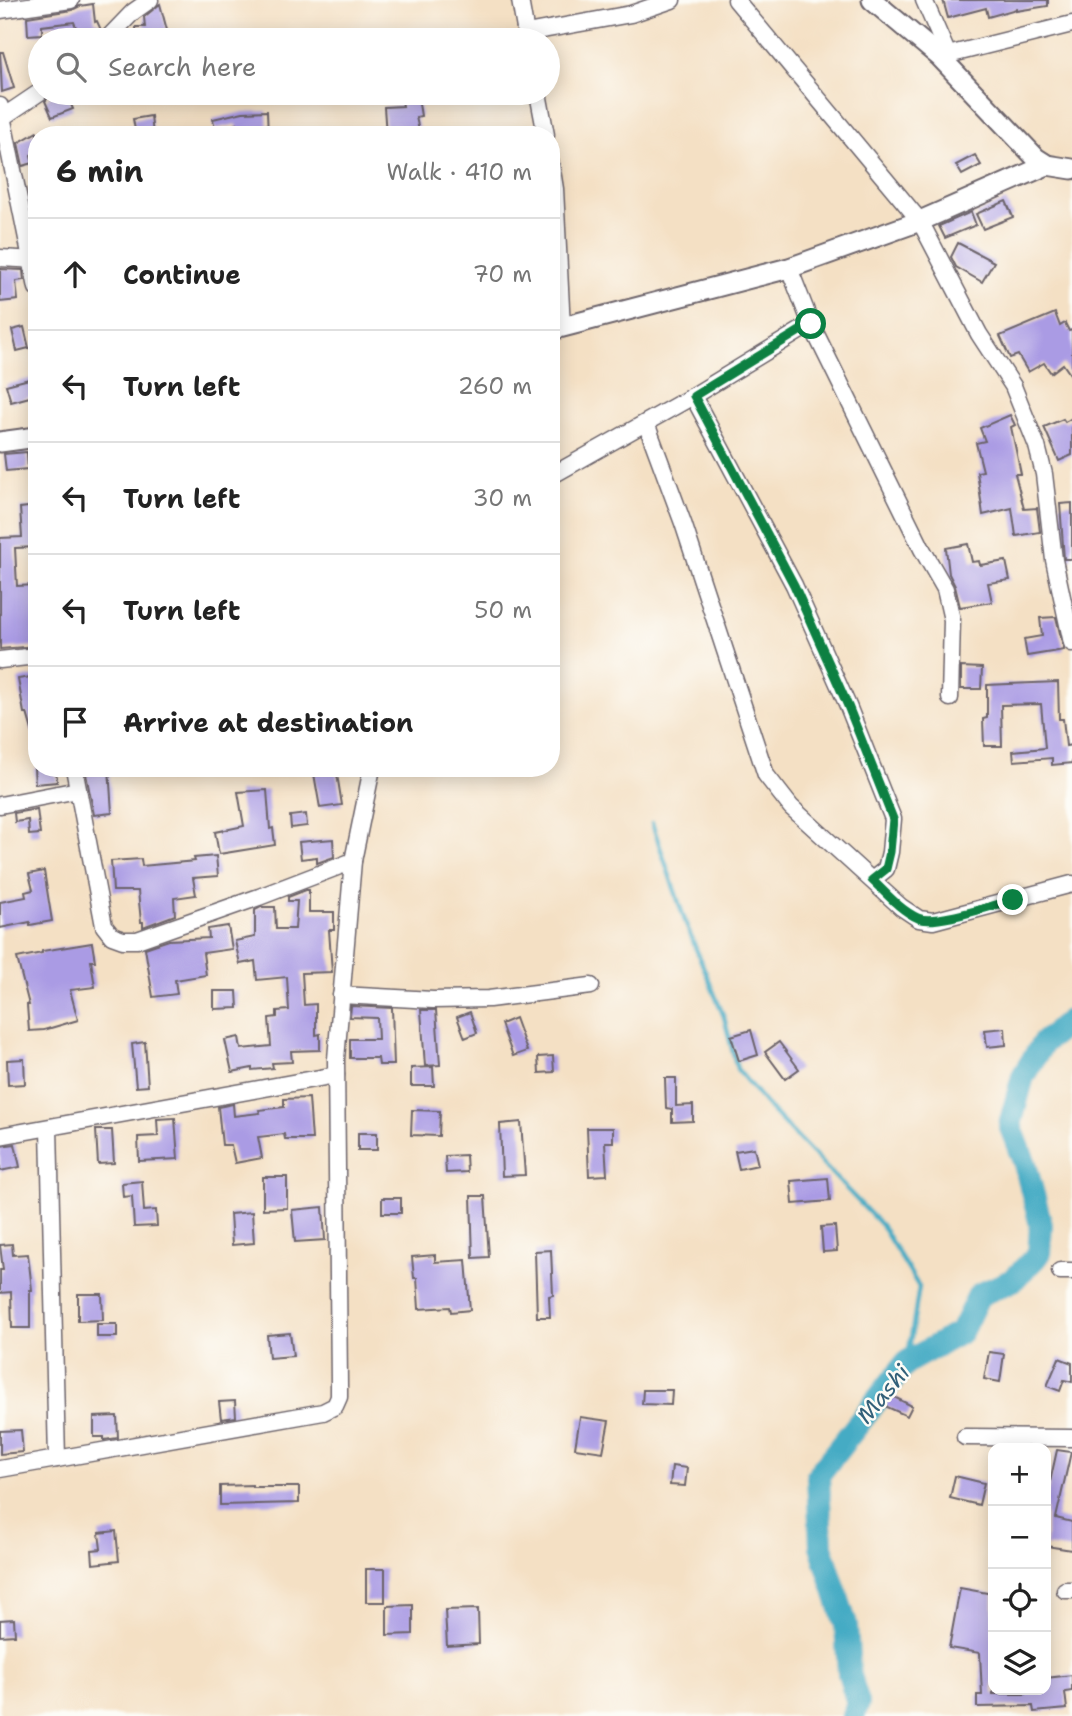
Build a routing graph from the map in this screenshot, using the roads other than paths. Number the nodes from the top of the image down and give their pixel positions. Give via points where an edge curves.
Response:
1 (71, 0) edge
2 (150, 0) edge
3 (520, 0) edge
4 (672, 0) edge
5 (736, 0) edge
6 (872, 0) edge
7 (924, 0) edge
8 (0, 10) edge
9 (1072, 24) edge
10 (118, 28) edge
11 (525, 28) edge
12 (560, 30) edge
13 (944, 56) junction
14 (28, 99) edge
15 (540, 105) edge
16 (1, 114) edge
17 (544, 126) edge
18 (1047, 165) junction
19 (1072, 169) edge
20 (920, 221) junction
21 (28, 229) edge
22 (0, 258) edge
23 (28, 259) edge
24 (789, 268) junction
25 (811, 324) junction
26 (560, 328) edge
27 (694, 396) junction
28 (646, 423) junction
29 (28, 438) edge
30 (0, 442) edge
31 (560, 471) edge
32 (1072, 643) edge
33 (28, 657) edge
34 (0, 660) edge
35 (950, 698) dead end
36 (76, 777) edge
37 (370, 777) edge
38 (78, 790) junction
39 (0, 805) edge
40 (353, 861) junction
41 (872, 880) junction
42 (1072, 884) edge
43 (591, 986) dead end
44 (341, 995) junction
45 (336, 1076) junction
46 (49, 1128) junction
47 (0, 1136) edge
48 (965, 1437) dead end
49 (1072, 1438) edge
50 (57, 1459) junction
51 (0, 1469) edge

1 - 8 street
2 - 10 street
3 - 11 street
4 - 12 street
5 - 20 street
6 - 13 street
7 - 13 street
9 - 13 street
13 - 18 street via 1027,149
14 - 16 street
15 - 17 street
16 - 21 street
18 - 19 street
18 - 20 street
20 - 24 street
20 - 32 street via 1027,419 1044,474 1054,560
22 - 23 street
24 - 25 street
24 - 26 street
25 - 27 street
25 - 35 street via 945,589 952,620
27 - 28 street
27 - 41 street via 794,585 893,819 886,869
28 - 31 street
28 - 41 street via 766,775 791,807
29 - 30 street
33 - 34 street
36 - 38 street
37 - 40 street
38 - 39 street
38 - 40 street via 104,926 123,940 137,940
40 - 44 street
41 - 42 street via 901,907 919,919 933,921
43 - 44 street via 489,999
44 - 45 street
45 - 46 street
45 - 50 street via 339,1386 335,1406 323,1412
46 - 47 street
46 - 50 street
48 - 49 street
50 - 51 street

